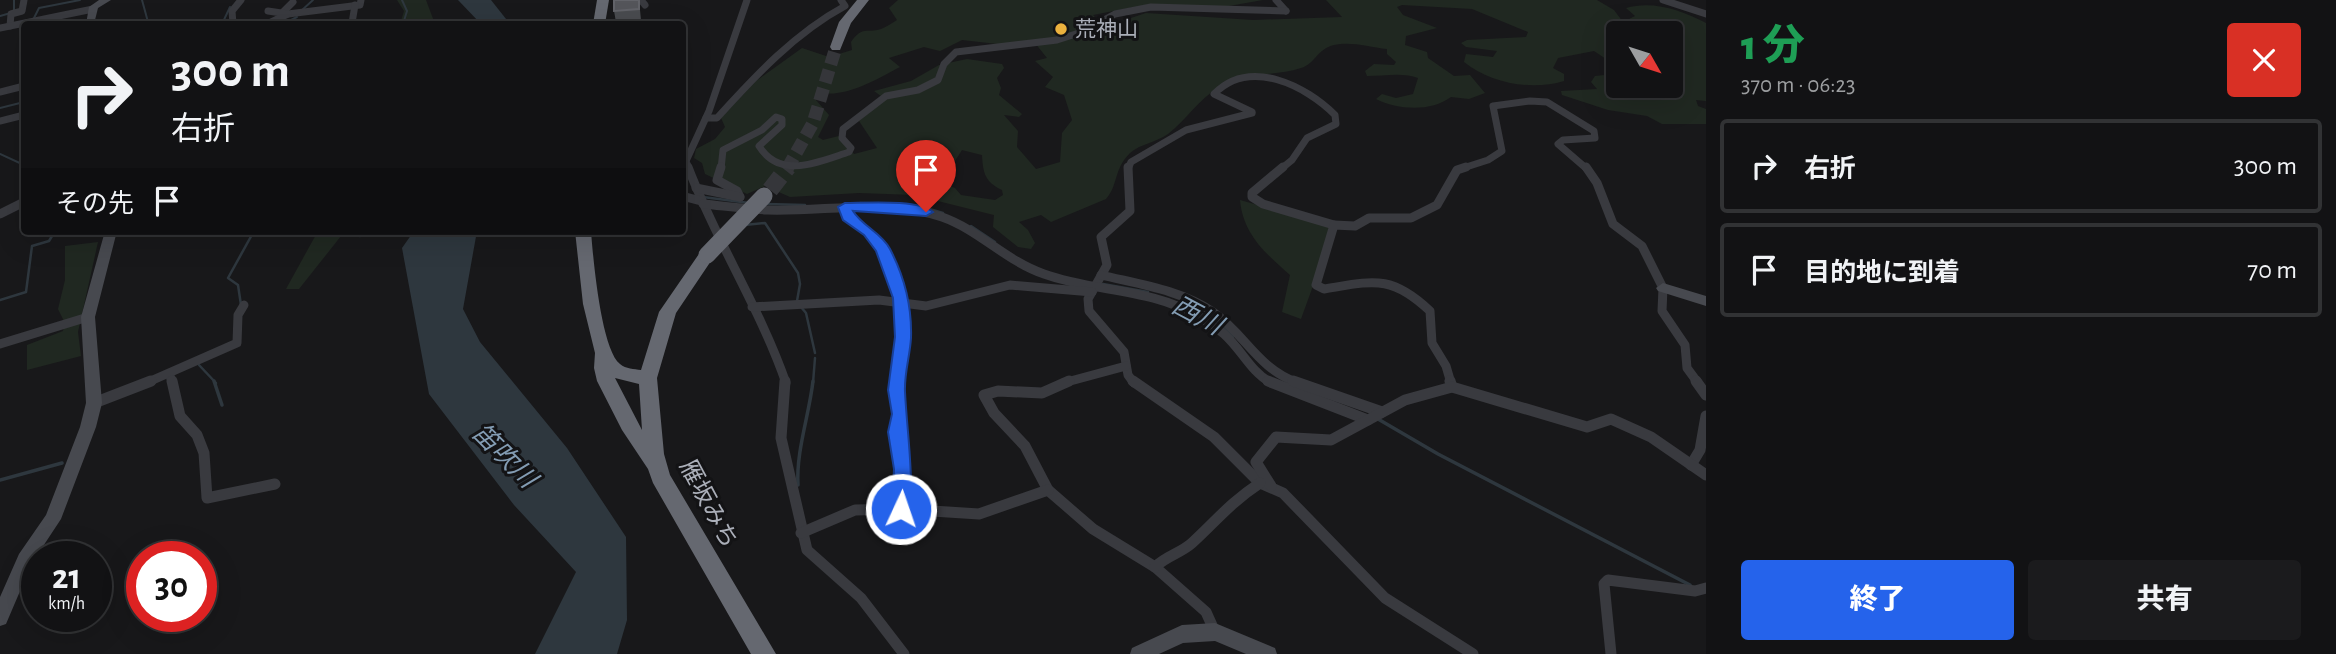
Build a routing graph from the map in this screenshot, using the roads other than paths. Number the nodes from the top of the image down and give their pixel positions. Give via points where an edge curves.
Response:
1 (24, 0) edge
2 (106, 0) edge
3 (241, 0) edge
4 (603, 0) edge
5 (747, 0) edge
6 (841, 0) edge
7 (863, 0) edge
8 (1276, 0) edge
9 (1663, 0) edge
10 (293, 2) dead end
11 (316, 2) dead end
12 (345, 3) edge
13 (358, 3) edge
14 (94, 5) edge
15 (268, 11) dead end
16 (304, 12) junction
17 (286, 13) junction
18 (1706, 14) edge
19 (30, 21) edge
20 (233, 21) edge
21 (272, 21) edge
22 (353, 21) edge
23 (599, 21) edge
24 (21, 23) edge
25 (10, 26) junction
26 (0, 28) edge
27 (836, 47) tunnel mouth
28 (21, 87) edge
29 (0, 92) edge
30 (21, 116) edge
31 (706, 118) junction
32 (1, 123) edge
33 (696, 188) junction
34 (770, 190) tunnel mouth
35 (686, 197) edge
36 (702, 203) junction
37 (21, 204) edge
38 (845, 207) junction
39 (0, 214) edge
40 (1334, 225) junction
41 (110, 235) edge
42 (584, 235) edge
43 (1101, 275) junction
44 (1663, 288) junction
45 (1094, 290) junction
46 (1706, 301) edge
47 (900, 303) junction
48 (244, 305) dead end
49 (752, 307) junction
50 (88, 317) junction
51 (0, 344) edge
52 (602, 351) junction
53 (1126, 366) junction
54 (169, 374) junction
55 (648, 378) junction
56 (1452, 387) junction
57 (1706, 395) edge
58 (94, 403) junction
59 (1382, 412) junction
60 (1706, 416) edge
61 (1368, 420) junction
62 (1691, 465) junction
63 (1706, 475) edge
64 (660, 477) junction
65 (275, 484) dead end
66 (1266, 484) junction
67 (1048, 490) junction
68 (901, 509) junction
69 (801, 533) junction
70 (1154, 567) junction
71 (1700, 590) edge
72 (0, 618) edge
73 (1215, 632) junction
74 (764, 654) edge
75 (904, 654) edge
76 (1139, 654) edge
77 (1268, 654) edge
78 (1472, 654) edge
79 (1611, 654) edge

1 - 25 street via 22,11 11,15
2 - 14 main road
3 - 20 street via 232,11
4 - 23 highway
5 - 31 street
6 - 31 street via 845,6 819,20 751,80 717,118
7 - 27 highway via 845,23
8 - 33 street via 1286,11 1137,9 1057,40 956,52 944,64 938,80 918,90 886,96 843,129 849,152 801,167 772,161 759,146 782,125 782,119 774,117 762,130 720,153 717,180 740,197
9 - 18 street
10 - 17 street
11 - 16 street
12 - 13 street
12 - 16 street
13 - 22 street
14 - 19 street
15 - 17 street
16 - 17 street
17 - 21 street
24 - 25 street
25 - 26 street
28 - 29 street
30 - 32 street
31 - 33 street via 686,161
33 - 36 street
34 - 55 highway, bridge via 707,255 668,312
35 - 36 street
36 - 38 street via 767,210
36 - 49 street
37 - 39 street
38 - 45 street via 893,207 940,216 976,232 1042,274
38 - 47 street via 848,217 883,250
40 - 43 street via 1263,204 1251,193 1292,160 1307,138 1336,124 1335,115 1296,85 1243,77 1214,94 1252,113 1186,130 1131,162 1127,170 1130,211 1101,237 1107,265
40 - 44 street via 1356,226 1369,218 1405,220 1433,208 1457,170 1502,151 1493,106 1546,103 1594,131 1591,139 1563,140 1559,147 1582,162 1597,183 1613,224 1642,246
40 - 56 street via 1317,287 1381,279 1400,286 1430,311 1432,343
41 - 50 main road
42 - 52 highway
43 - 45 street
43 - 59 street via 1201,306 1221,318 1266,368 1279,376
44 - 46 main road
44 - 57 street via 1662,311 1685,345 1686,370
45 - 47 street via 1010,285 943,304
45 - 53 street via 1088,311 1124,352
45 - 61 street via 1126,290 1195,314 1224,334 1256,375
47 - 49 street via 879,300
47 - 68 street via 903,337 897,432 903,469
48 - 54 street via 238,315 237,343
49 - 69 street via 786,383 781,438
50 - 51 street
50 - 58 main road
52 - 55 highway via 620,373
52 - 64 highway via 601,366 608,386
53 - 66 street via 1138,387 1214,437
53 - 67 street via 1042,393 998,391 984,395 1025,446
54 - 58 street
54 - 65 street via 180,416 198,432 207,462 206,498
55 - 64 highway, 雁坂みち
56 - 59 street via 1436,388
56 - 62 street via 1587,427 1611,419 1651,437
58 - 72 main road via 53,519 25,559
59 - 61 street
60 - 62 street via 1700,450
61 - 66 street via 1335,440 1276,437 1256,462
62 - 63 street
64 - 74 highway, 雁坂みち
66 - 70 street via 1231,502 1190,545
66 - 78 street via 1283,493 1385,598
67 - 68 street via 979,514
67 - 70 street via 1093,529
68 - 69 street via 855,510
69 - 75 street via 807,550 861,598
70 - 73 street via 1206,612
71 - 79 street via 1608,580 1604,584
73 - 76 main road via 1182,634
73 - 77 main road

